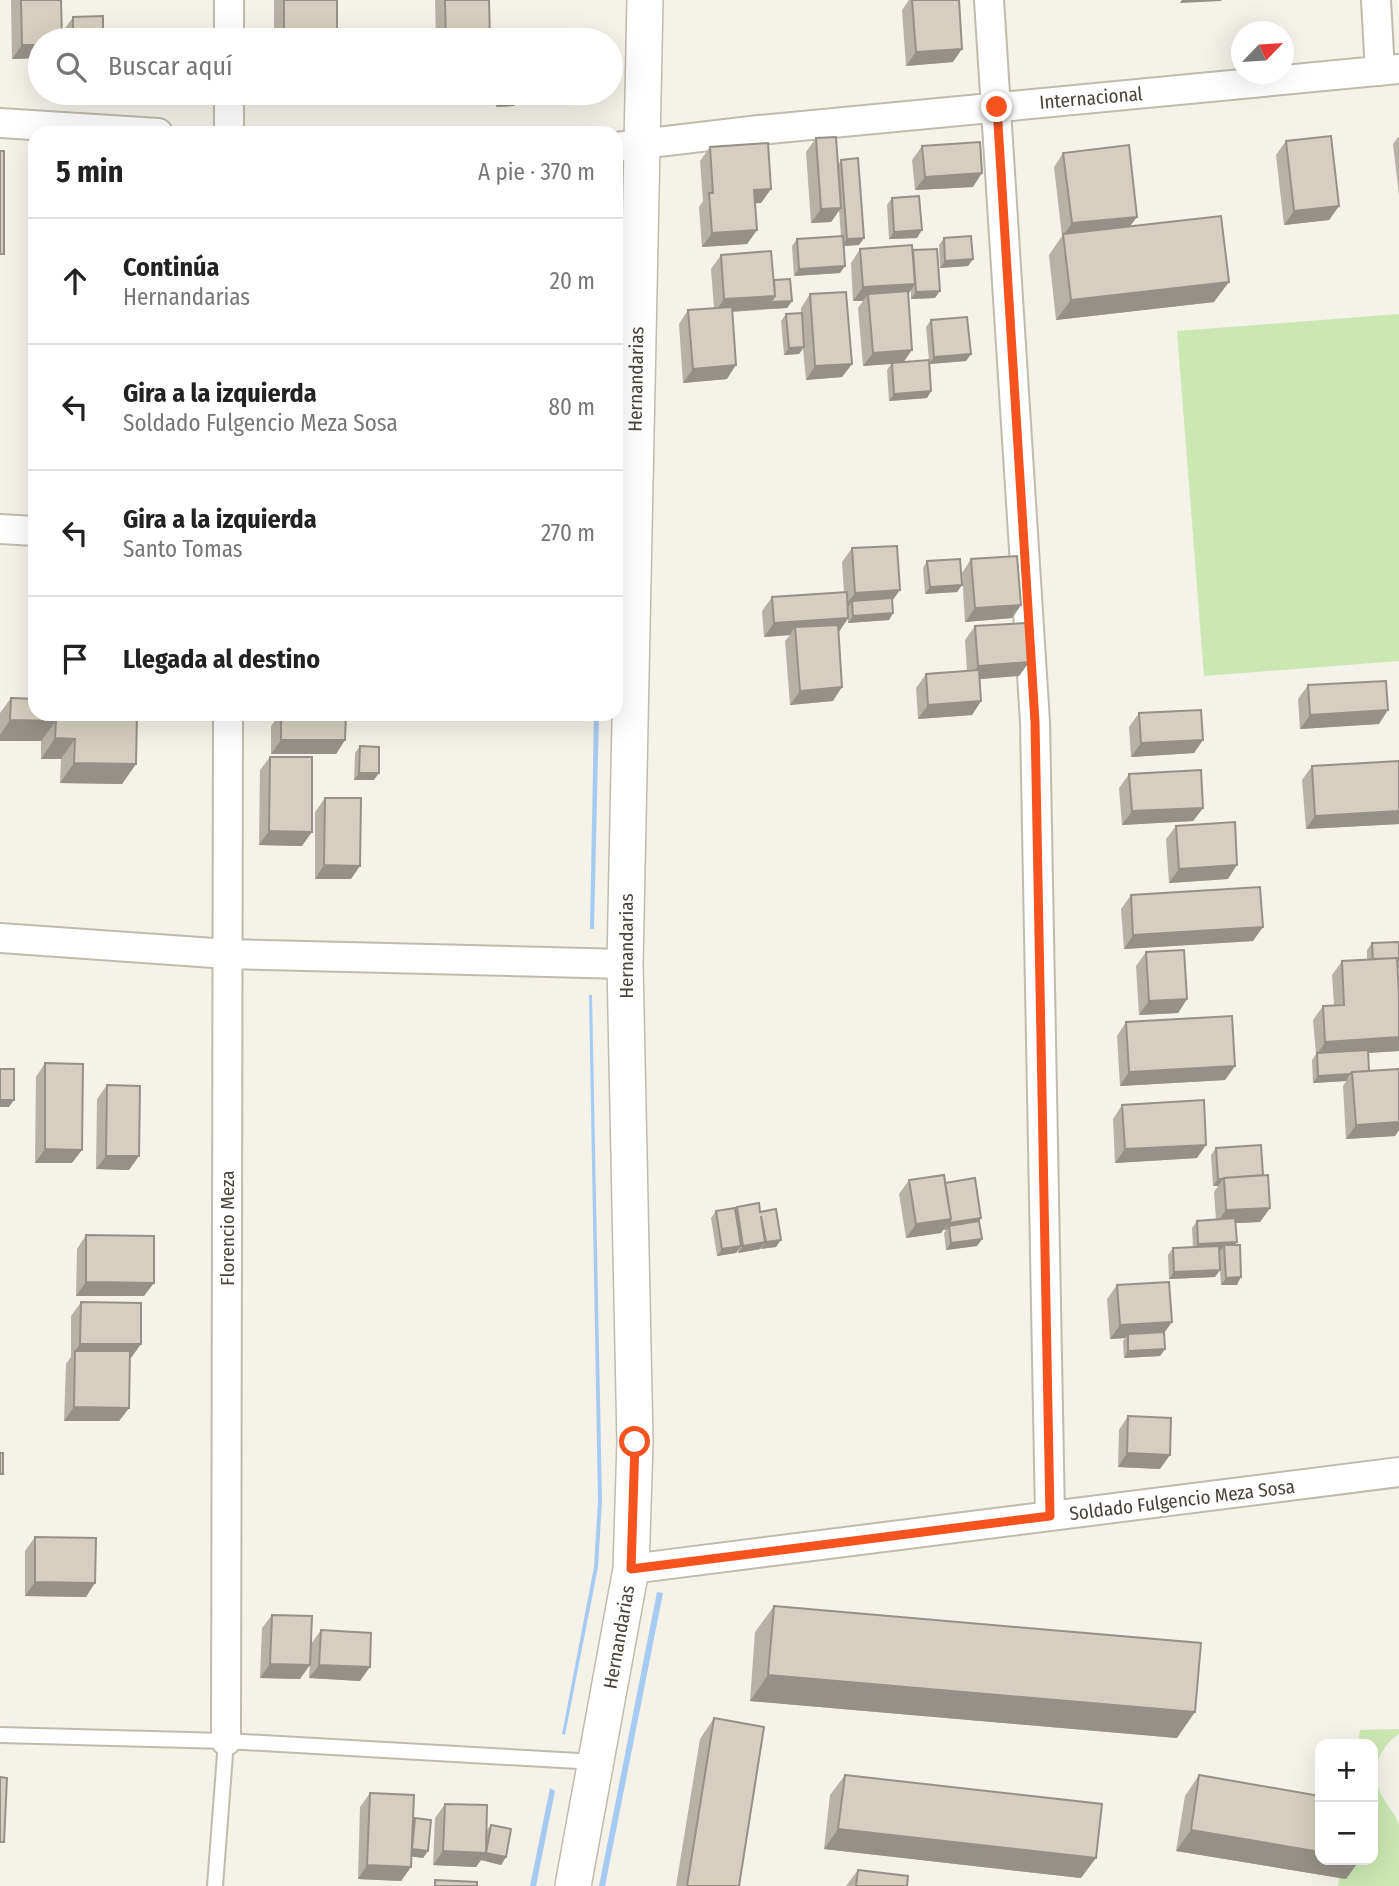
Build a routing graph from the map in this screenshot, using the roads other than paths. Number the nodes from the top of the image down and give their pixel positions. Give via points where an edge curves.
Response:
1 (229, 0) edge
2 (645, 0) edge
3 (989, 0) edge
4 (1376, 0) edge
5 (229, 28) edge
6 (1390, 70) edge
7 (229, 105) edge
8 (997, 107) junction
9 (0, 123) edge
10 (47, 126) edge
11 (229, 126) edge
12 (629, 146) edge
13 (0, 529) edge
14 (28, 531) edge
15 (228, 721) edge
16 (0, 938) edge
17 (228, 954) junction
18 (625, 964) junction
19 (1399, 1472) edge
20 (1050, 1516) junction
21 (631, 1569) junction
22 (0, 1735) edge
23 (226, 1741) junction
24 (597, 1762) junction
25 (215, 1886) edge
26 (573, 1886) edge

1 - 5 street
2 - 12 street, Hernandarias
3 - 8 street
4 - 6 street
6 - 8 street, Internacional
7 - 11 street
8 - 12 street, Internacional
8 - 20 street via 1035,722
9 - 10 street
12 - 18 street, Hernandarias
13 - 14 street
15 - 17 street, Florencio Meza
16 - 17 street
17 - 18 street
17 - 23 street, Florencio Meza
18 - 21 street, Hernandarias via 635,1442
19 - 20 street, Soldado Fulgencio Meza Sosa
20 - 21 street, Soldado Fulgencio Meza Sosa
21 - 24 street, Hernandarias
22 - 23 lane
23 - 24 lane
23 - 25 lane
24 - 26 street, Hernandarias

